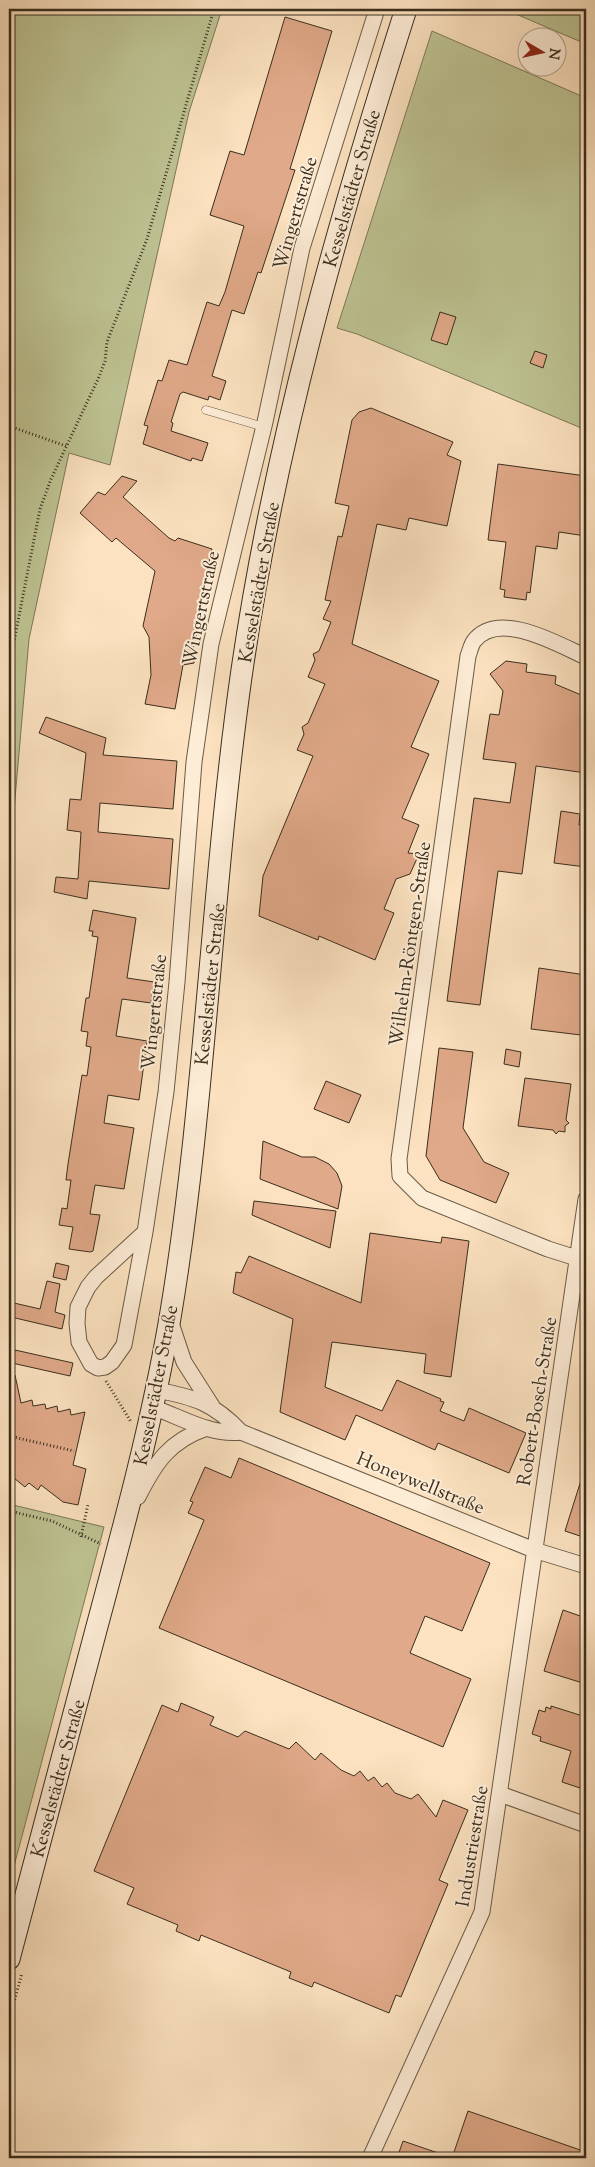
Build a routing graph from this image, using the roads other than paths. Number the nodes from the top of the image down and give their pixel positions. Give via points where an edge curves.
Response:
1 (377, 9) edge
2 (406, 9) edge
3 (206, 410) dead end
4 (264, 426) junction
5 (586, 658) edge
6 (586, 1199) edge
7 (145, 1232) junction
8 (582, 1259) edge
9 (170, 1319) junction
10 (212, 1406) junction
11 (152, 1408) junction
12 (206, 1428) junction
13 (241, 1432) junction
14 (128, 1516) junction
15 (534, 1550) junction
16 (586, 1566) edge
17 (500, 1794) junction
18 (586, 1824) edge
19 (9, 1959) edge
20 (370, 2158) edge

1 - 4 street, Wingertstraße via 302,248
2 - 9 main road, Kesselstädter Straße via 314,320 268,517 237,712 191,1163
3 - 4 lane
4 - 7 street, Wingertstraße via 211,644 202,697 177,982
5 - 8 street, Wilhelm-Röntgen-Straße via 531,633 501,628 474,641 468,656 399,1159 400,1176 422,1198 548,1249
6 - 8 street, Robert-Bosch-Straße
7 - 7 street, Wingertstraße via 96,1277 80,1302 79,1342 91,1364 98,1368 112,1362 124,1345
8 - 15 street, Robert-Bosch-Straße
9 - 10 street, Honeywellstraße via 184,1362
9 - 11 main road, Kesselstädter Straße
10 - 11 street, Honeywellstraße via 178,1394
10 - 13 street, Honeywellstraße
11 - 12 street, Honeywellstraße
11 - 14 main road, Kesselstädter Straße
12 - 13 street, Honeywellstraße via 229,1434
12 - 14 street via 173,1444 152,1470
13 - 15 street, Honeywellstraße
14 - 19 main road, Kesselstädter Straße
15 - 16 street, Honeywellstraße
15 - 17 street, Industriestraße
17 - 18 street
17 - 20 street, Industriestraße via 478,1923

